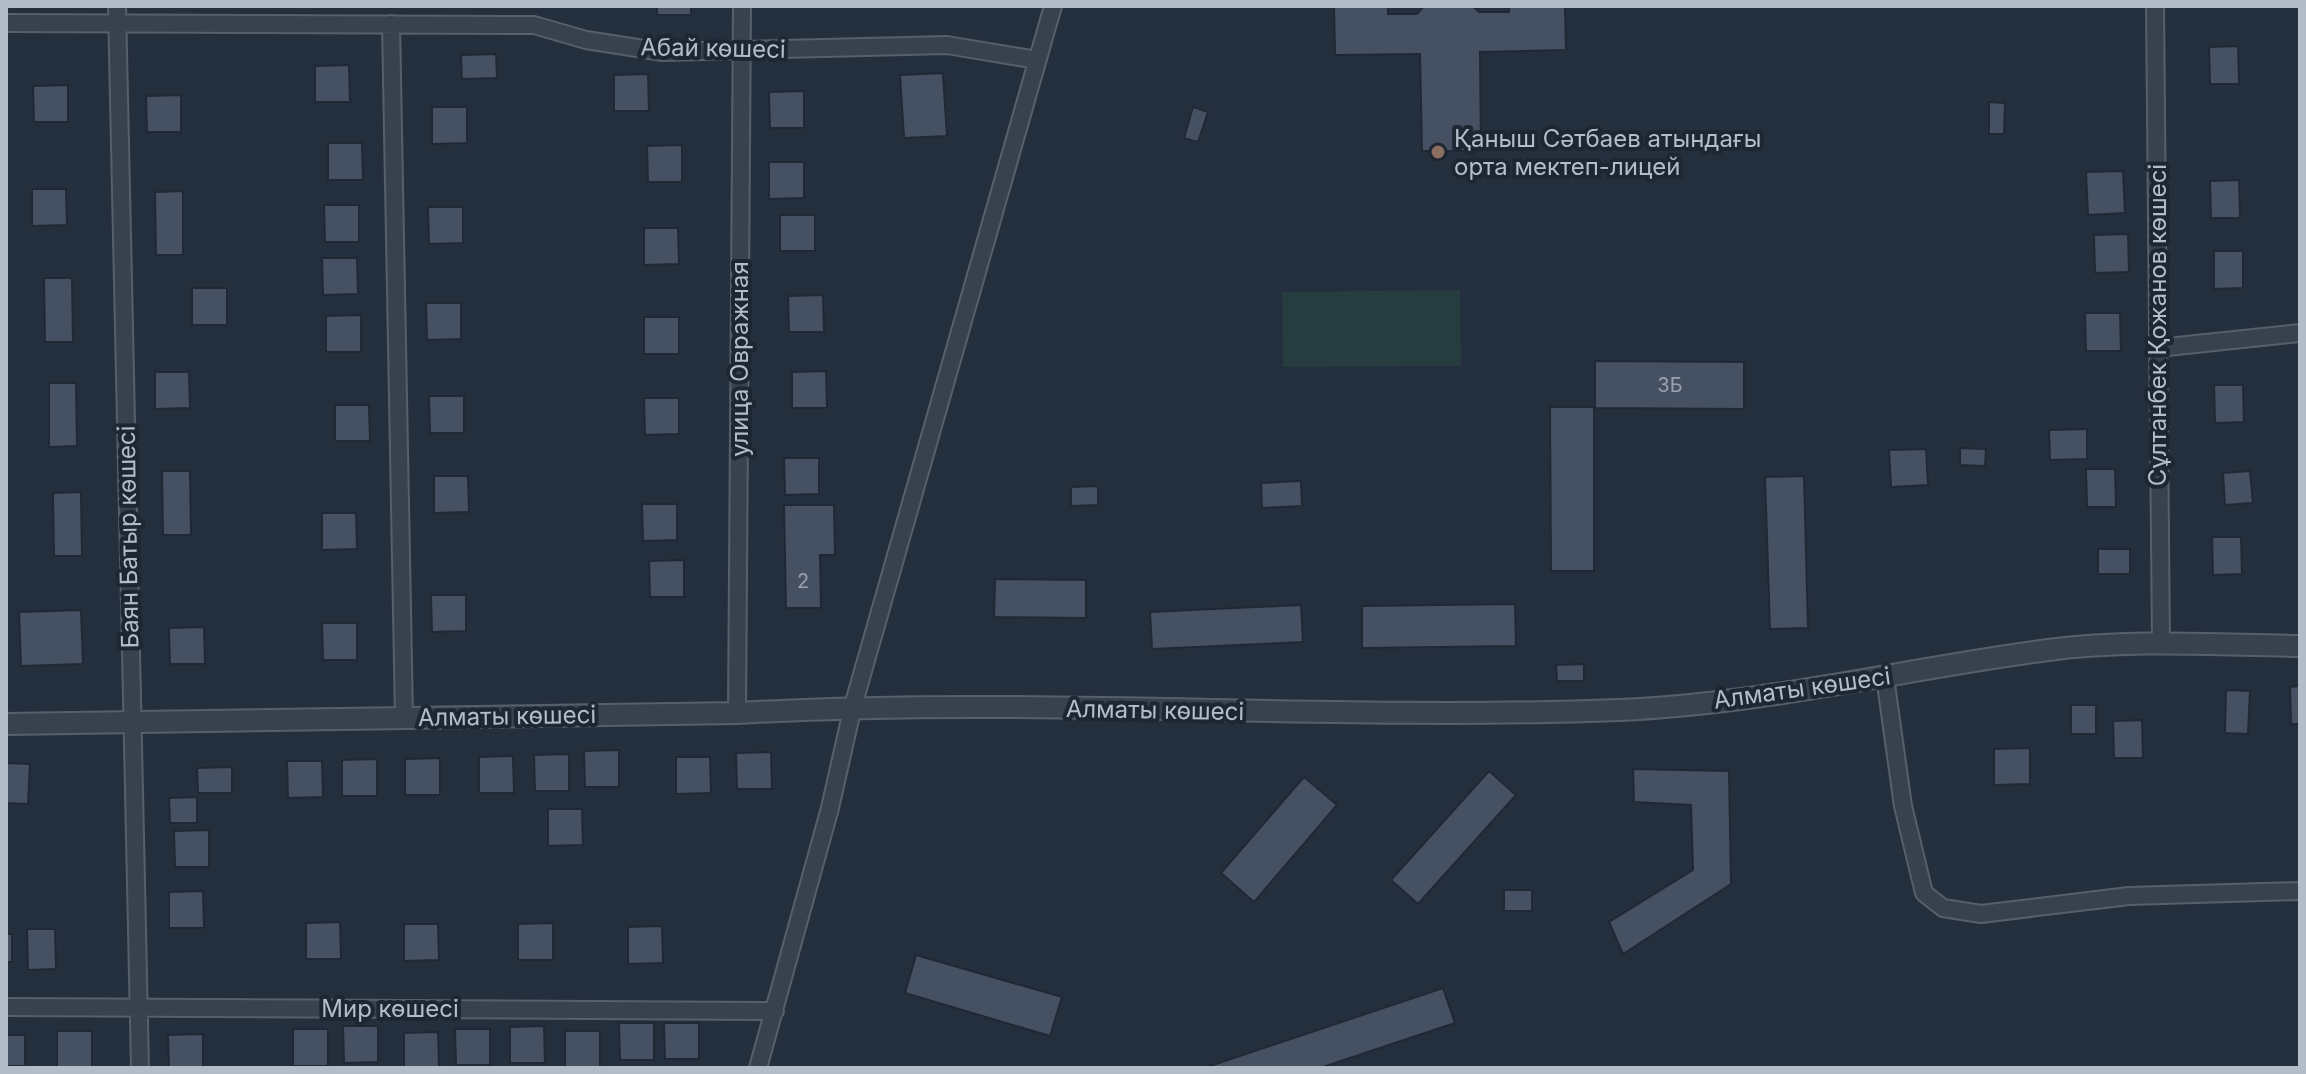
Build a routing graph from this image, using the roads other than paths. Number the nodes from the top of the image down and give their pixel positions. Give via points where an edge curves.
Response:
1 (117, 6) edge
2 (742, 6) edge
3 (1053, 6) edge
4 (2155, 6) edge
5 (6, 23) edge
6 (391, 24) junction
7 (117, 25) junction
8 (742, 52) junction
9 (1037, 60) junction
10 (2300, 333) edge
11 (2158, 348) junction
12 (2161, 644) junction
13 (2300, 646) edge
14 (1885, 677) junction
15 (853, 706) junction
16 (737, 713) junction
17 (404, 718) junction
18 (131, 722) junction
19 (6, 724) edge
20 (2300, 891) edge
21 (138, 1006) junction
22 (6, 1007) edge
23 (775, 1011) junction
24 (140, 1068) edge
25 (758, 1068) edge

1 - 7 street, Баян Батыр көшесі
2 - 8 street, улица Овражная
3 - 9 street
4 - 11 street, Сұлтанбек Қожанов көшесі
5 - 7 street, Абай көшесі
6 - 7 street, Абай көшесі
6 - 8 street, Абай көшесі via 534,25 586,40 663,52
6 - 17 street
7 - 18 street, Баян Батыр көшесі
8 - 9 street, Абай көшесі via 947,45
8 - 16 street, улица Овражная
9 - 15 street
10 - 11 street
11 - 12 street, Сұлтанбек Қожанов көшесі
12 - 13 street, Алматы көшесі
12 - 14 street, Алматы көшесі via 2051,650
14 - 15 street, Алматы көшесі via 1751,698 1621,710
14 - 20 street via 1903,806 1924,893 1943,908 1981,914 2129,896
15 - 16 street, Алматы көшесі
15 - 23 street
16 - 17 street, Алматы көшесі
17 - 18 street, Алматы көшесі
18 - 19 street, Алматы көшесі
18 - 21 street, Баян Батыр көшесі
21 - 22 street, Мир көшесі
21 - 23 street, Мир көшесі
21 - 24 street, Баян Батыр көшесі
23 - 25 street

